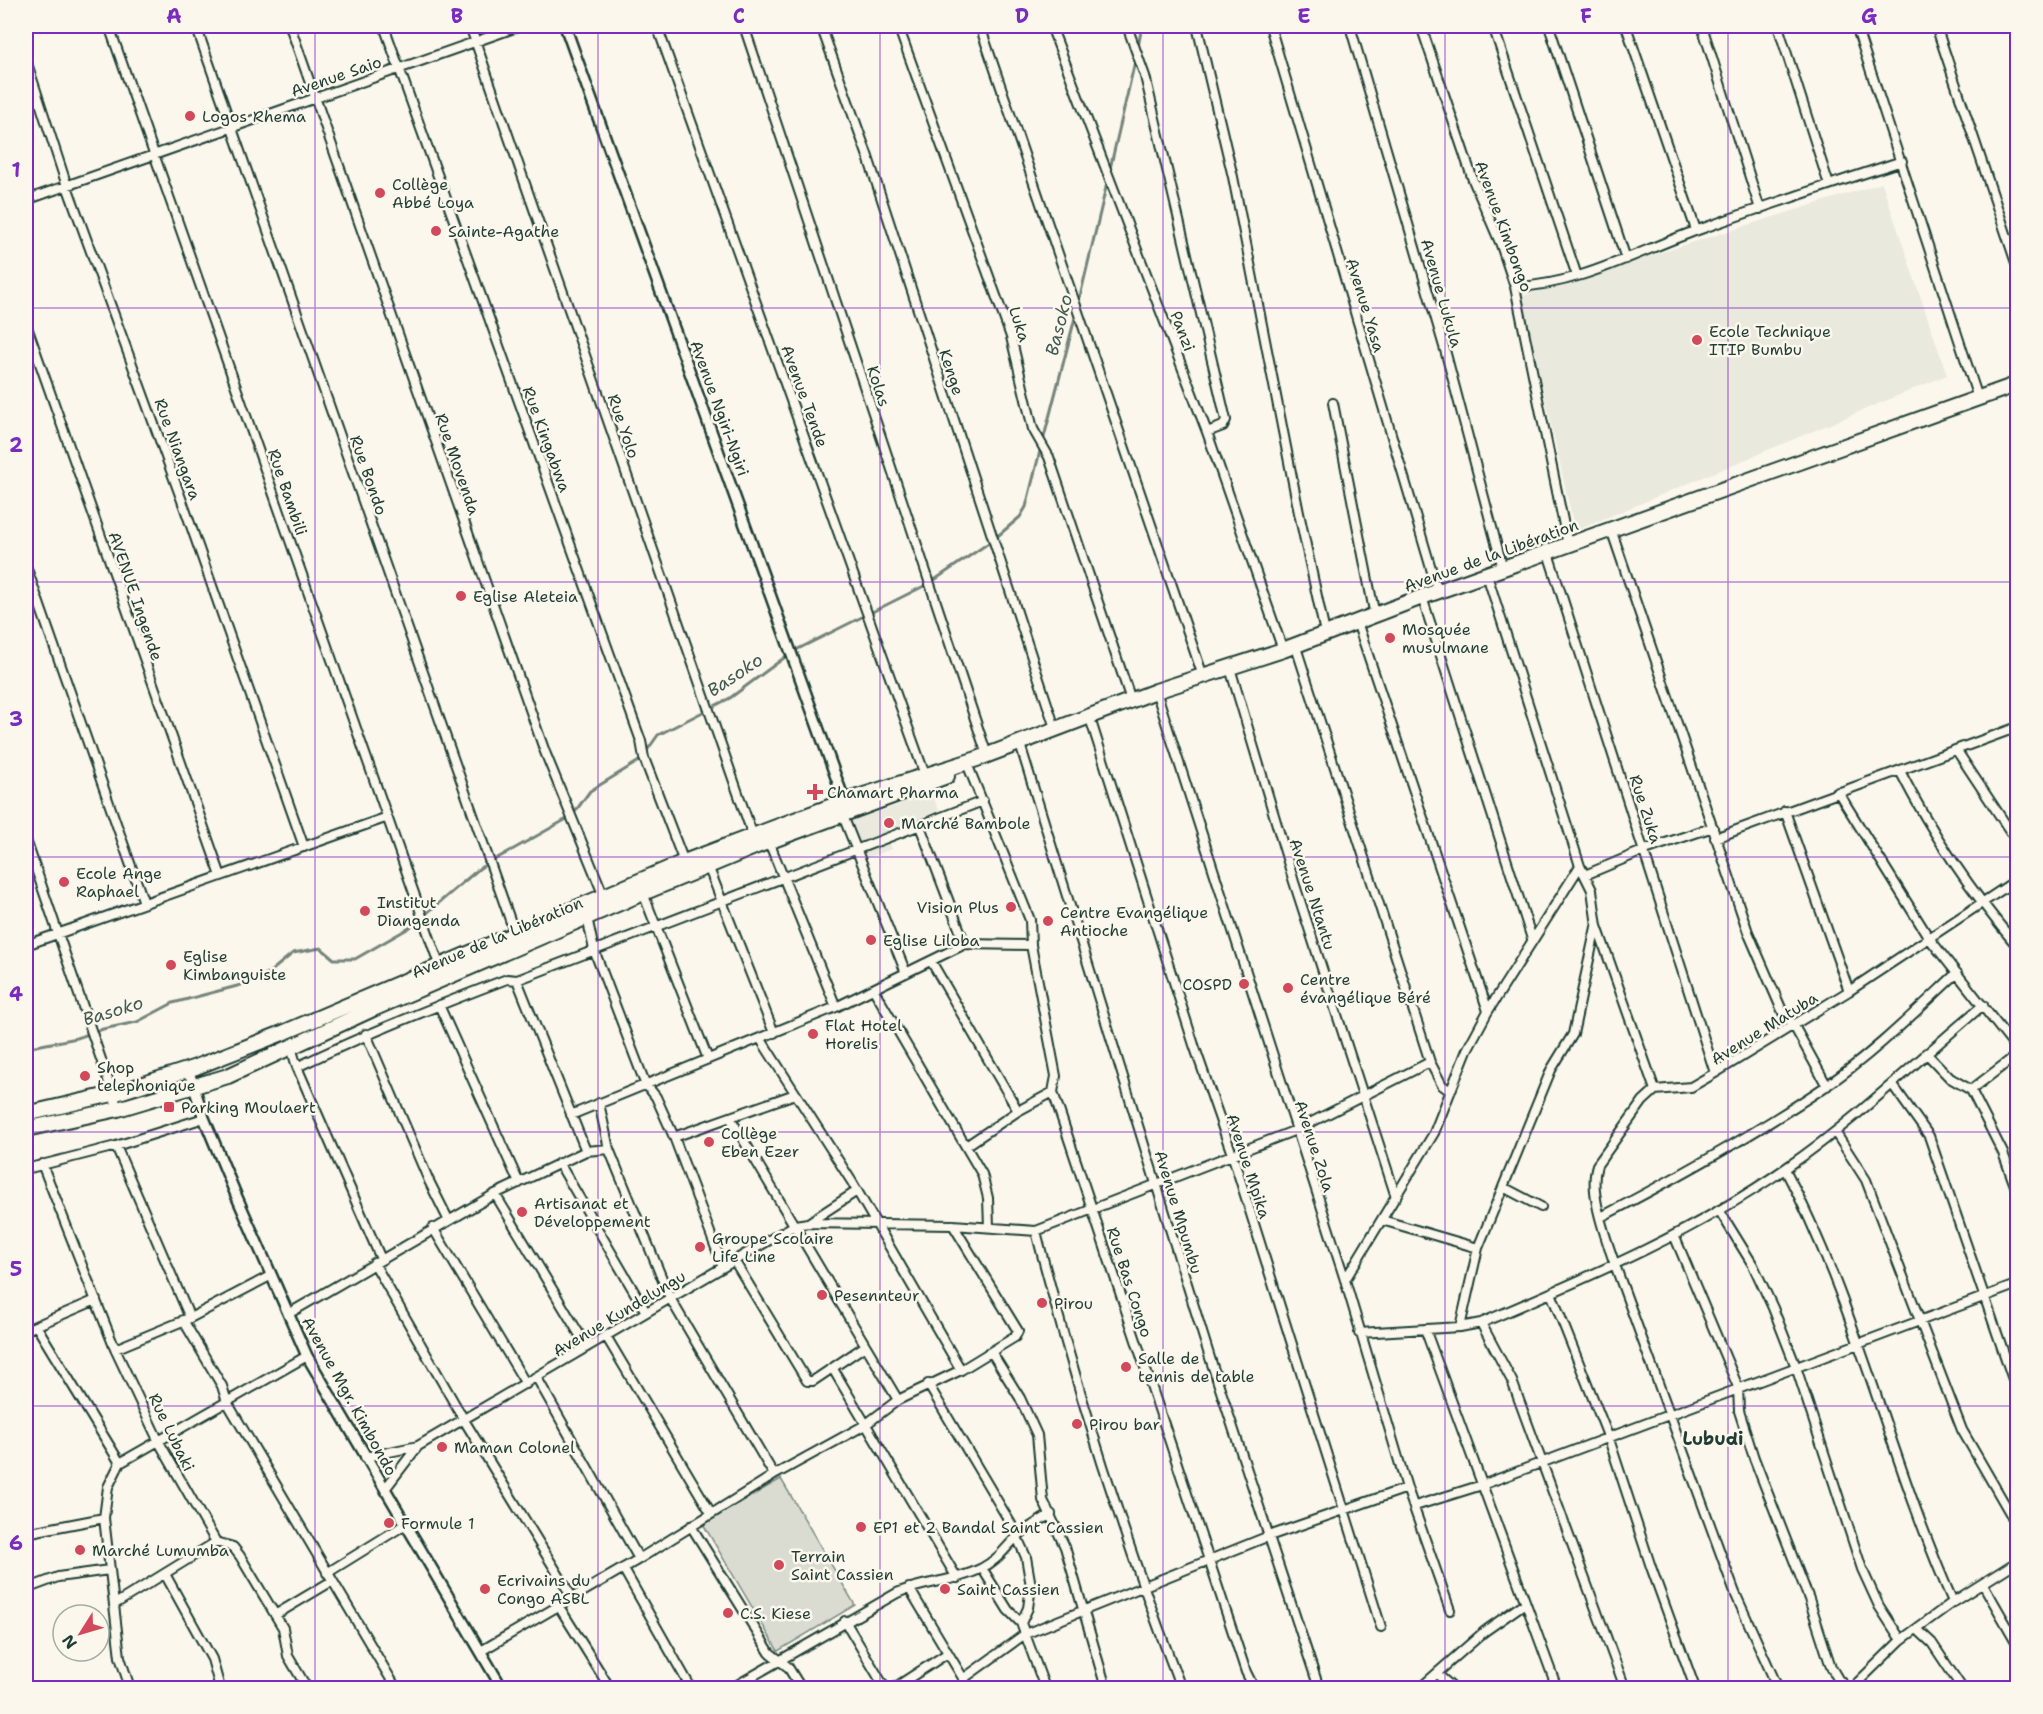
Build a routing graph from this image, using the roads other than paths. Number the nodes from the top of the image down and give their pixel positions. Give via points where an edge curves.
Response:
1 (109, 26) edge
2 (196, 26) edge
3 (291, 26) edge
4 (384, 26) edge
5 (470, 26) edge
6 (520, 26) edge
7 (565, 26) edge
8 (657, 26) edge
9 (744, 26) edge
10 (821, 26) edge
11 (898, 26) edge
12 (980, 26) edge
13 (1051, 26) edge
14 (1127, 26) edge
15 (1197, 26) edge
16 (1270, 26) edge
17 (1350, 26) edge
18 (1421, 26) edge
19 (1493, 26) edge
20 (1549, 26) edge
21 (1626, 26) edge
22 (1702, 26) edge
23 (1778, 26) edge
24 (1856, 26) edge
25 (1936, 26) edge
26 (476, 41) junction
27 (26, 60) edge
28 (400, 68) junction
29 (316, 98) junction
30 (232, 127) junction
31 (156, 154) junction
32 (1902, 161) junction
33 (1829, 185) junction
34 (67, 186) junction
35 (26, 200) edge
36 (1760, 209) junction
37 (1696, 230) junction
38 (1626, 259) junction
39 (2018, 268) edge
40 (1577, 276) junction
41 (1515, 287) junction
42 (26, 324) edge
43 (2018, 384) edge
44 (1978, 398) junction
45 (1333, 402) dead end
46 (1207, 432) junction
47 (1611, 530) junction
48 (1568, 545) junction
49 (1548, 553) junction
50 (26, 566) edge
51 (1503, 569) junction
52 (1487, 575) junction
53 (1438, 592) junction
54 (1422, 597) junction
55 (1375, 616) junction
56 (1357, 622) junction
57 (1325, 633) junction
58 (1289, 647) junction
59 (1230, 668) junction
60 (1203, 676) junction
61 (1156, 691) junction
62 (1131, 700) junction
63 (1089, 715) junction
64 (2018, 727) edge
65 (1055, 728) junction
66 (1018, 741) junction
67 (1957, 751) junction
68 (975, 760) junction
69 (1900, 771) junction
70 (925, 776) junction
71 (1838, 792) junction
72 (983, 801) junction
73 (846, 810) junction
74 (1785, 811) junction
75 (388, 819) junction
76 (920, 826) junction
77 (1713, 827) junction
78 (753, 836) junction
79 (1715, 838) junction
80 (26, 840) edge
81 (769, 842) junction
82 (2018, 843) edge
83 (304, 847) junction
84 (856, 848) junction
85 (1645, 850) junction
86 (684, 862) junction
87 (708, 866) junction
88 (1580, 866) junction
89 (1585, 874) junction
90 (221, 876) junction
91 (784, 876) junction
92 (2018, 879) edge
93 (643, 893) junction
94 (720, 901) junction
95 (606, 902) junction
96 (144, 903) junction
97 (1982, 903) junction
98 (587, 917) junction
99 (656, 926) junction
100 (1596, 926) junction
101 (58, 933) junction
102 (515, 934) junction
103 (1929, 938) junction
104 (1532, 939) junction
105 (965, 944) junction
106 (26, 945) edge
107 (1031, 945) junction
108 (2018, 947) edge
109 (594, 950) junction
110 (931, 961) junction
111 (440, 967) junction
112 (906, 973) junction
113 (1957, 973) junction
114 (517, 980) junction
115 (874, 990) junction
116 (1849, 991) junction
117 (439, 1005) junction
118 (1983, 1005) junction
119 (836, 1007) junction
120 (1488, 1011) junction
121 (1794, 1024) junction
122 (774, 1033) junction
123 (366, 1034) junction
124 (760, 1038) junction
125 (291, 1047) junction
126 (2018, 1052) edge
127 (1926, 1053) junction
128 (708, 1059) junction
129 (1430, 1062) junction
130 (297, 1067) junction
131 (189, 1069) junction
132 (1716, 1073) junction
133 (645, 1083) junction
134 (1892, 1084) junction
135 (193, 1086) junction
136 (1827, 1086) junction
137 (1655, 1090) junction
138 (1971, 1090) junction
139 (1450, 1091) junction
140 (1053, 1092) junction
141 (113, 1094) junction
142 (795, 1094) junction
143 (1365, 1097) junction
144 (599, 1103) junction
145 (118, 1109) junction
146 (1018, 1111) junction
147 (26, 1113) edge
148 (572, 1114) junction
149 (204, 1118) junction
150 (731, 1119) junction
151 (26, 1129) edge
152 (1296, 1130) junction
153 (1835, 1132) junction
154 (674, 1137) junction
155 (116, 1146) junction
156 (966, 1146) junction
157 (609, 1149) junction
158 (586, 1151) junction
159 (1233, 1157) junction
160 (559, 1163) junction
161 (42, 1164) junction
162 (26, 1168) edge
163 (1785, 1169) junction
164 (519, 1183) junction
165 (1157, 1185) junction
166 (1505, 1188) junction
167 (857, 1191) junction
168 (495, 1194) junction
169 (2018, 1194) edge
170 (1396, 1197) junction
171 (1541, 1207) dead end
172 (1719, 1209) junction
173 (1092, 1211) junction
174 (1601, 1217) junction
175 (448, 1219) junction
176 (1382, 1220) junction
177 (808, 1223) junction
178 (795, 1225) junction
179 (953, 1225) junction
180 (877, 1226) junction
181 (989, 1227) junction
182 (433, 1228) junction
183 (1036, 1231) junction
184 (1674, 1235) junction
185 (1478, 1248) junction
186 (377, 1261) junction
187 (735, 1262) junction
188 (1615, 1265) junction
189 (723, 1268) junction
190 (270, 1276) junction
191 (1345, 1280) junction
192 (2018, 1284) edge
193 (1551, 1293) junction
194 (1983, 1297) junction
195 (670, 1298) junction
196 (96, 1300) junction
197 (646, 1312) junction
198 (288, 1314) junction
199 (187, 1319) junction
200 (1921, 1321) junction
201 (1481, 1323) junction
202 (37, 1327) junction
203 (1460, 1327) junction
204 (1425, 1329) junction
205 (26, 1330) edge
206 (1359, 1333) junction
207 (606, 1336) junction
208 (1857, 1342) junction
209 (866, 1346) junction
210 (587, 1347) junction
211 (115, 1349) junction
212 (992, 1353) junction
213 (307, 1356) junction
214 (1796, 1366) junction
215 (833, 1368) junction
216 (961, 1370) junction
217 (537, 1378) junction
218 (526, 1384) junction
219 (928, 1384) junction
220 (1738, 1388) junction
221 (2018, 1394) edge
222 (898, 1400) junction
223 (227, 1402) junction
224 (1668, 1413) junction
225 (464, 1420) junction
226 (865, 1425) junction
227 (1608, 1436) junction
228 (159, 1442) junction
229 (418, 1446) junction
230 (366, 1456) junction
231 (1541, 1461) junction
232 (120, 1463) junction
233 (774, 1475) junction
234 (1482, 1485) junction
235 (1407, 1488) junction
236 (385, 1489) junction
237 (1414, 1506) junction
238 (1343, 1510) junction
239 (711, 1513) junction
240 (1051, 1514) junction
241 (105, 1518) junction
242 (406, 1524) junction
243 (691, 1526) junction
244 (2018, 1527) edge
245 (26, 1533) edge
246 (1018, 1536) junction
247 (1269, 1536) junction
248 (216, 1542) junction
249 (639, 1559) junction
250 (1210, 1559) junction
251 (2018, 1561) edge
252 (622, 1568) junction
253 (982, 1568) junction
254 (109, 1570) junction
255 (165, 1575) junction
256 (330, 1577) junction
257 (957, 1578) junction
258 (1983, 1584) junction
259 (1142, 1586) junction
260 (909, 1588) junction
261 (26, 1589) edge
262 (572, 1598) junction
263 (1953, 1602) junction
264 (1525, 1603) junction
265 (115, 1604) junction
266 (558, 1605) junction
267 (1084, 1609) junction
268 (1450, 1610) dead end
269 (275, 1615) junction
270 (845, 1621) junction
271 (1021, 1623) junction
272 (1381, 1627) dead end
273 (1917, 1629) junction
274 (1025, 1634) junction
275 (1901, 1640) junction
276 (2018, 1645) edge
277 (481, 1651) junction
278 (948, 1653) junction
279 (778, 1660) junction
280 (1437, 1674) junction
281 (963, 1679) junction
282 (686, 1687) edge
283 (130, 1689) edge
284 (220, 1689) edge
285 (307, 1689) edge
286 (396, 1689) edge
287 (502, 1689) edge
288 (610, 1689) edge
289 (732, 1689) edge
290 (801, 1689) edge
291 (885, 1689) edge
292 (894, 1689) edge
293 (969, 1689) edge
294 (1045, 1689) edge
295 (1106, 1689) edge
296 (1181, 1689) edge
297 (1254, 1689) edge
298 (1319, 1689) edge
299 (1420, 1689) edge
300 (1453, 1689) edge
301 (1557, 1689) edge
302 (1624, 1689) edge
303 (1695, 1689) edge
304 (1778, 1689) edge
305 (1850, 1689) edge
306 (1962, 1689) edge

1 - 31 street, Rue Bambili
2 - 30 street, Rue Bondo
3 - 29 street, Rue Movenda
4 - 28 street, Rue Kingabwa
5 - 26 street, Rue Yolo
6 - 26 street, Avenue Saio
7 - 73 street, Avenue Ngiri-Ngiri
8 - 70 street, Avenue Tende
9 - 68 street, Kolas via 933,592
10 - 65 street, Kenge via 867,154
11 - 62 street, Luka via 1011,337 1033,429 1049,457
12 - 60 street
13 - 46 street, Panzi
14 - 46 street via 1145,76 1224,409 1225,424
15 - 57 street via 1233,177
16 - 53 street, Avenue Yasa
17 - 51 street, Avenue Lukula via 1448,361
18 - 41 street, Avenue Kimbongo via 1473,180
19 - 40 street
20 - 38 street
21 - 37 street
22 - 36 street
23 - 33 street
24 - 32 street
25 - 39 street
26 - 28 street, Avenue Saio
26 - 78 street, Rue Yolo
27 - 34 street, Rue Niangara
28 - 29 street, Avenue Saio
28 - 86 street, Rue Kingabwa
29 - 30 street, Avenue Saio
29 - 95 street, Rue Movenda via 545,752
30 - 31 street, Avenue Saio
30 - 102 street, Rue Bondo
31 - 34 street, Avenue Saio
31 - 75 street, Rue Bambili
32 - 33 street
32 - 44 street
33 - 36 street
34 - 35 street, Avenue Saio
34 - 83 street, Rue Niangara
36 - 37 street
37 - 38 street
38 - 40 street
40 - 41 street
41 - 48 street, Avenue Kimbongo
42 - 90 street, AVENUE Ingende
43 - 44 highway, Avenue de la Libération
44 - 47 highway, Avenue de la Libération
45 - 55 street
46 - 58 street, Panzi
47 - 48 highway, Avenue de la Libération
47 - 77 street
48 - 49 highway, Avenue de la Libération
49 - 51 highway, Avenue de la Libération
49 - 85 street, Rue Zuka
50 - 96 street
51 - 52 highway, Avenue de la Libération
52 - 53 highway, Avenue de la Libération
52 - 88 street
53 - 54 highway, Avenue de la Libération
54 - 55 highway, Avenue de la Libération
54 - 104 street
55 - 56 highway, Avenue de la Libération
56 - 57 highway, Avenue de la Libération
56 - 120 street
57 - 58 highway, Avenue de la Libération
58 - 59 highway, Avenue de la Libération
58 - 129 street, Panzi
59 - 60 highway, Avenue de la Libération
59 - 143 street, Avenue Ntantu via 1294,882
60 - 61 highway, Avenue de la Libération
61 - 62 highway, Avenue de la Libération
61 - 152 street, Avenue Zola
62 - 63 highway, Avenue de la Libération
63 - 65 highway, Avenue de la Libération
63 - 159 street, Avenue Mpika
64 - 67 street
65 - 66 highway, Avenue de la Libération
66 - 68 highway, Avenue de la Libération
66 - 165 street, Avenue Mpumbu
67 - 69 street
67 - 82 street
68 - 70 highway, Avenue de la Libération
68 - 72 street, Kolas
68 - 73 highway, Avenue de la Libération via 929,784
69 - 71 street
69 - 97 street via 1927,821
70 - 73 highway, Avenue de la Libération
71 - 74 street
71 - 103 street
72 - 76 street
72 - 107 street, Rue Bas Congo via 1030,920
73 - 78 highway, Avenue de la Libération
73 - 81 highway, Avenue de la Libération
73 - 84 street
74 - 79 street
74 - 116 street
75 - 83 street
75 - 111 street, Rue Bambili
76 - 84 street
76 - 105 street
77 - 79 street
77 - 85 street
78 - 86 highway, Avenue de la Libération
79 - 121 street via 1765,975 1784,1015
80 - 101 street
81 - 87 highway, Avenue de la Libération
81 - 91 street
83 - 90 street
84 - 91 street
84 - 112 street
85 - 89 street
85 - 132 street, Rue Zuka
86 - 95 highway, Avenue de la Libération
87 - 93 highway, Avenue de la Libération
87 - 94 street
88 - 89 street
88 - 104 street
89 - 100 street via 1592,890
90 - 96 street
91 - 94 street
91 - 119 street
92 - 97 street, Avenue Matuba
93 - 95 highway, Avenue de la Libération
93 - 99 street
94 - 99 street
94 - 122 street
95 - 98 highway, Avenue de la Libération
95 - 102 highway, Avenue de la Libération
96 - 101 street
97 - 103 street, Avenue Matuba
97 - 108 street
98 - 109 street
98 - 125 highway, Avenue de la Libération
99 - 109 street
99 - 128 street
100 - 137 street
100 - 166 street via 1573,1034 1551,1070
101 - 106 street
101 - 141 street
102 - 111 highway, Avenue de la Libération
103 - 113 street
103 - 116 street, Avenue Matuba
104 - 120 street
105 - 107 street
105 - 110 street
107 - 140 street, Rue Bas Congo via 1056,1076
109 - 114 street
109 - 133 street
110 - 112 street
110 - 146 street
111 - 131 highway, Avenue de la Libération
112 - 115 street
113 - 118 street
113 - 136 street
114 - 117 street via 507,979
114 - 148 street
115 - 119 street
115 - 156 street
116 - 121 street, Avenue Matuba
117 - 123 street
117 - 164 street
118 - 126 street
118 - 127 street
119 - 122 street
120 - 139 street
121 - 132 street, Avenue Matuba
121 - 136 street
122 - 124 street
123 - 130 street
123 - 175 street
124 - 128 street
124 - 142 street
125 - 130 street
125 - 135 highway, Avenue de la Libération via 228,1076
126 - 138 street
127 - 134 street
127 - 138 street via 1950,1078
128 - 133 street
129 - 139 street, Panzi via 1442,1085
129 - 143 street
130 - 186 street
131 - 135 street, Avenue Mgr. Kimbondo
131 - 141 highway, Avenue de la Libération
132 - 137 street, Avenue Matuba via 1690,1087
133 - 144 street
133 - 154 street via 656,1097
134 - 153 street
134 - 194 street via 1929,1136
135 - 145 highway, Avenue de la Libération
135 - 149 street, Avenue Mgr. Kimbondo
136 - 174 street via 1751,1134
137 - 174 street via 1597,1165 1593,1182
138 - 169 street via 2003,1153
139 - 170 street via 1434,1133
140 - 146 street
140 - 173 street, Rue Bas Congo
141 - 145 street
141 - 147 highway, Avenue de la Libération
142 - 150 street
142 - 167 street
143 - 152 street
143 - 170 street, Avenue Ntantu
144 - 148 street
144 - 157 street
145 - 151 highway, Avenue de la Libération
146 - 156 street
148 - 158 street
149 - 155 street
149 - 190 street, Avenue Mgr. Kimbondo
150 - 154 street
150 - 178 street
152 - 159 street
152 - 191 street, Avenue Zola
153 - 163 street
153 - 200 street via 1866,1180
154 - 189 street
155 - 161 street
155 - 199 street
156 - 181 street via 982,1174
157 - 158 street
157 - 195 street
158 - 160 street
159 - 165 street
159 - 238 street, Avenue Mpika
160 - 164 street
160 - 197 street
161 - 162 street
161 - 196 street, Rue Lubaki
163 - 172 street
163 - 208 street via 1817,1235
164 - 168 street
165 - 173 street
165 - 247 street, Avenue Mpumbu
166 - 171 street
166 - 185 street
167 - 177 street
167 - 180 street
168 - 175 street
168 - 210 street
170 - 176 street
172 - 184 street
172 - 214 street via 1753,1265
173 - 183 street
173 - 250 street, Rue Bas Congo
174 - 188 street
175 - 182 street
176 - 185 street
176 - 191 street
177 - 178 street, Avenue Kundelungu
177 - 180 street, Avenue Kundelungu
178 - 187 street, Avenue Kundelungu
178 - 209 street
179 - 180 street, Avenue Kundelungu
179 - 181 street, Avenue Kundelungu
179 - 212 street via 1017,1331 1015,1337
180 - 216 street
181 - 183 street, Avenue Kundelungu
182 - 186 street
182 - 218 street
183 - 259 street via 1063,1335
184 - 188 street
184 - 220 street
185 - 203 street
186 - 198 street
186 - 225 street
187 - 189 street, Avenue Kundelungu
187 - 215 street via 802,1376 813,1381
188 - 193 street
188 - 224 street
189 - 195 street, Avenue Kundelungu
190 - 198 street, Avenue Mgr. Kimbondo
190 - 199 street
191 - 206 street, Avenue Zola
192 - 194 street
193 - 201 street
193 - 227 street
194 - 200 street
194 - 221 street
195 - 197 street, Avenue Kundelungu
195 - 233 street
196 - 202 street
196 - 211 street, Rue Lubaki
197 - 207 street, Avenue Kundelungu
198 - 213 street, Avenue Mgr. Kimbondo
199 - 211 street
199 - 223 street
200 - 208 street
200 - 244 street via 1962,1430
201 - 203 street
201 - 231 street via 1512,1381
202 - 205 street
202 - 232 street
203 - 204 street
204 - 206 street
204 - 234 street
206 - 235 street, Avenue Zola
207 - 210 street, Avenue Kundelungu
207 - 239 street
208 - 214 street
208 - 263 street via 1925,1539
209 - 215 street
209 - 222 street
210 - 217 street, Avenue Kundelungu
211 - 228 street, Rue Lubaki
212 - 216 street
212 - 240 street via 1037,1435 1041,1488
213 - 223 street
213 - 230 street, Avenue Mgr. Kimbondo
214 - 220 street
214 - 275 street via 1862,1569
215 - 226 street
216 - 219 street
217 - 218 street, Avenue Kundelungu
217 - 249 street
218 - 225 street, Avenue Kundelungu
219 - 222 street
219 - 246 street
220 - 224 street
220 - 305 street via 1739,1411 1754,1458 1831,1666
222 - 226 street
223 - 228 street
223 - 256 street
224 - 227 street
224 - 304 street via 1735,1593
225 - 229 street, Avenue Kundelungu
225 - 262 street
226 - 233 street
226 - 257 street
227 - 231 street
227 - 303 street
228 - 232 street
228 - 248 street, Rue Lubaki
229 - 230 street, Avenue Kundelungu
229 - 236 street
230 - 236 street, Avenue Mgr. Kimbondo
231 - 234 street
231 - 302 street
232 - 241 street via 108,1487
233 - 239 street
234 - 237 street
234 - 264 street
235 - 237 street, Avenue Zola
235 - 238 street
236 - 242 street, Avenue Mgr. Kimbondo
237 - 268 street, Avenue Zola
238 - 247 street
238 - 272 street, Avenue Mpika
239 - 243 street
240 - 246 street
240 - 267 street
241 - 245 street
241 - 254 street
242 - 256 street
242 - 277 street, Avenue Mgr. Kimbondo
243 - 249 street
243 - 279 street
246 - 253 street via 1004,1553
246 - 271 street via 1031,1586
247 - 250 street
247 - 298 street, Avenue Mpumbu
248 - 255 street
248 - 269 street, Rue Lubaki via 233,1546
249 - 252 street
250 - 259 street
250 - 297 street, Rue Bas Congo
251 - 258 street
252 - 262 street
252 - 282 street
253 - 257 street
253 - 271 street via 1008,1610
254 - 261 street via 58,1577
254 - 265 street
255 - 265 street
255 - 284 street via 212,1659
256 - 269 street
256 - 286 street
257 - 260 street
258 - 263 street
258 - 276 street
259 - 267 street
259 - 296 street
260 - 270 street
260 - 278 street
262 - 266 street
263 - 273 street
264 - 280 street via 1485,1631
264 - 301 street
265 - 283 street via 120,1656
266 - 277 street
266 - 288 street
267 - 274 street
267 - 295 street
269 - 285 street, Rue Lubaki via 283,1628 288,1656
270 - 279 street
270 - 291 street
271 - 274 street
273 - 275 street
273 - 306 street via 1932,1643
274 - 281 street
274 - 294 street
275 - 305 street
277 - 287 street, Avenue Mgr. Kimbondo
278 - 281 street
278 - 292 street
279 - 289 street
279 - 290 street via 788,1667
280 - 299 street
280 - 300 street
281 - 293 street

